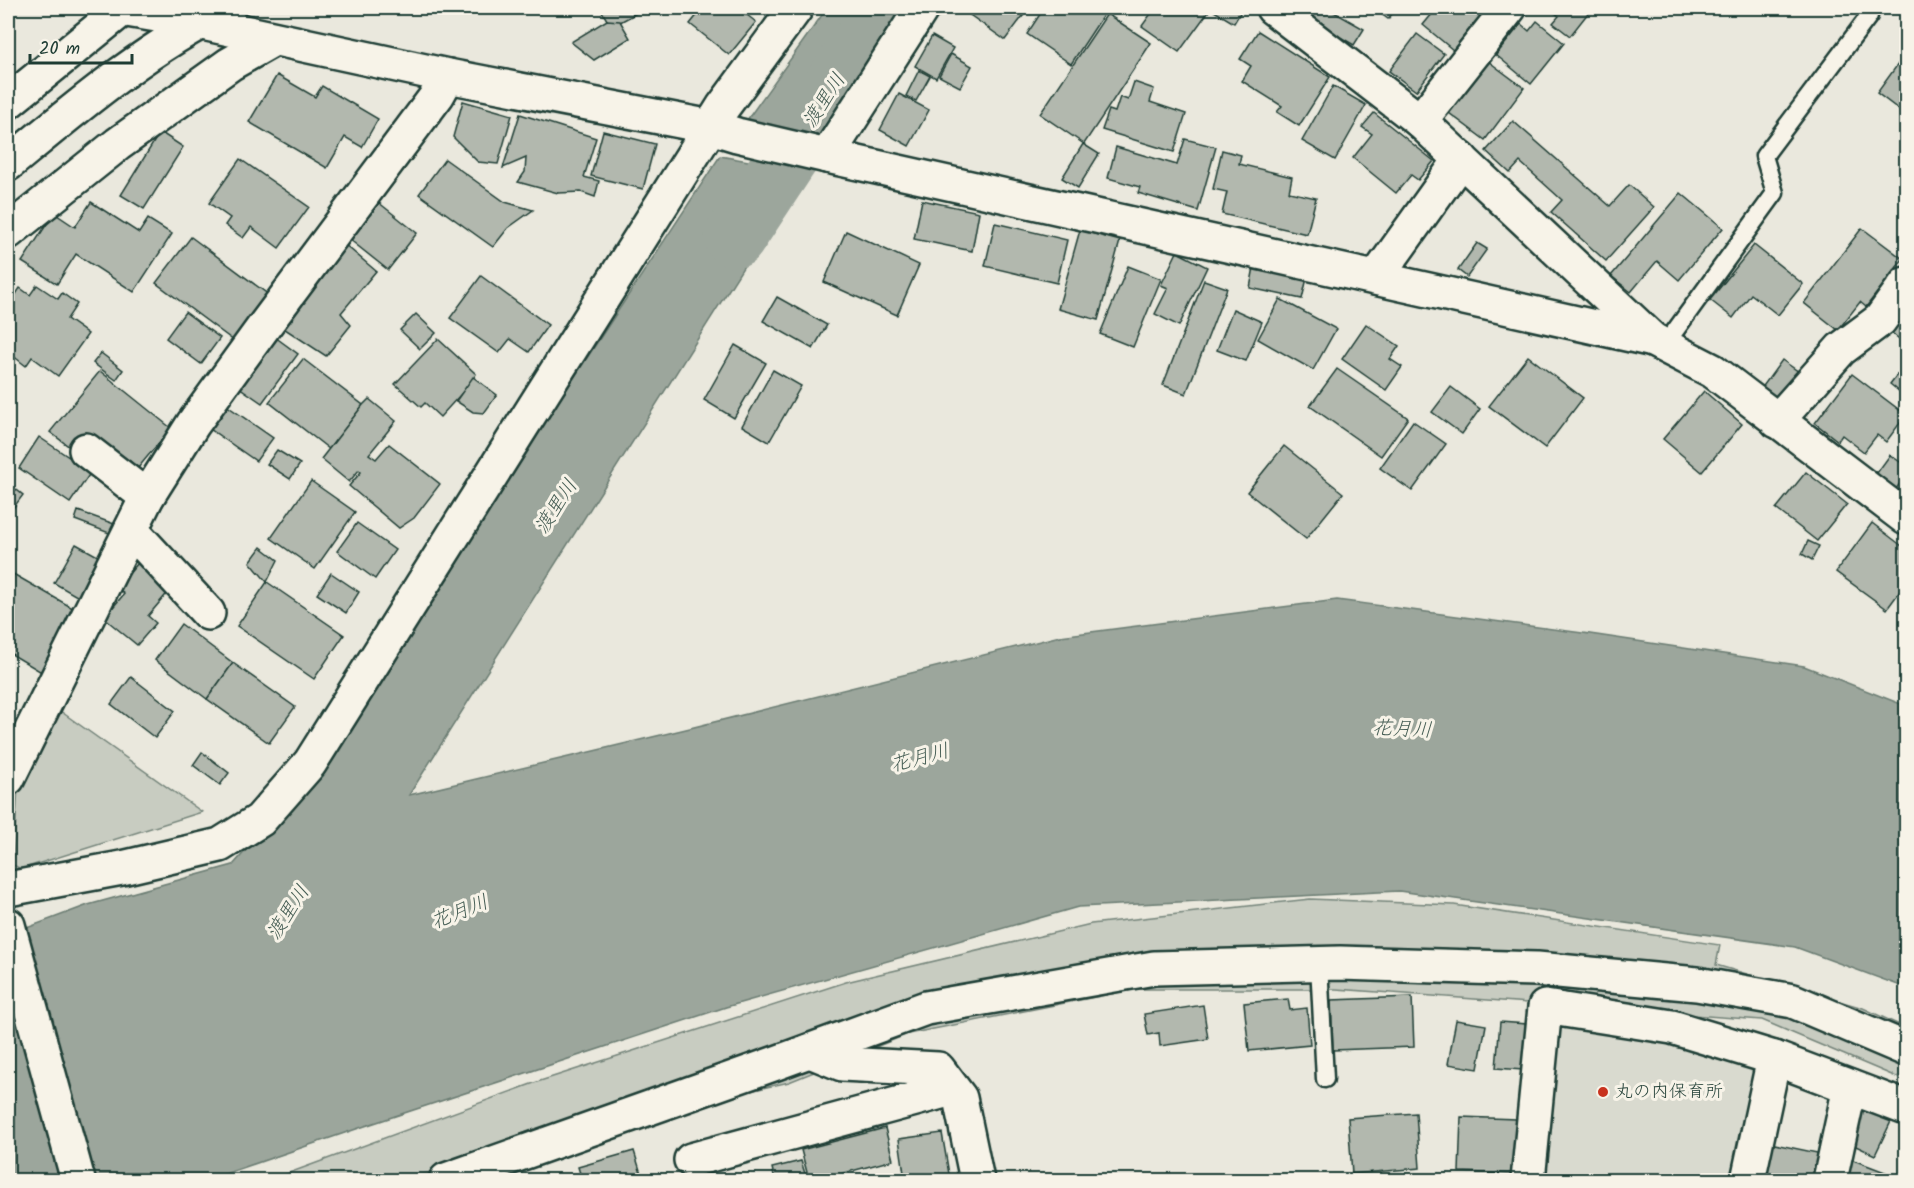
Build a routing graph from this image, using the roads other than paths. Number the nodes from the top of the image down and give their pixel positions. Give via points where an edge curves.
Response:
1 (120, 8) edge
2 (228, 8) edge
3 (796, 8) edge
4 (922, 8) edge
5 (1274, 8) edge
6 (1509, 8) edge
7 (1869, 16) dead end
8 (198, 22) junction
9 (274, 39) junction
10 (448, 76) junction
11 (8, 102) edge
12 (1420, 121) junction
13 (724, 131) junction
14 (827, 156) junction
15 (1461, 159) junction
16 (8, 164) edge
17 (8, 232) edge
18 (1376, 278) junction
19 (1906, 284) edge
20 (1658, 343) junction
21 (1778, 421) junction
22 (86, 450) dead end
23 (147, 497) junction
24 (1906, 518) edge
25 (131, 530) junction
26 (208, 613) dead end
27 (8, 778) edge
28 (8, 889) edge
29 (8, 925) edge
30 (1319, 964) junction
31 (1906, 1049) edge
32 (810, 1051) junction
33 (1774, 1058) junction
34 (1325, 1079) dead end
35 (1850, 1087) junction
36 (952, 1089) junction
37 (1906, 1108) edge
38 (691, 1160) dead end
39 (1831, 1175) dead end
40 (78, 1180) edge
41 (446, 1180) edge
42 (977, 1180) edge
43 (1528, 1180) edge
44 (1748, 1180) edge

1 - 8 main road
1 - 11 main road
2 - 8 main road
3 - 13 main road via 723,107
4 - 14 main road
5 - 12 main road
6 - 12 main road
7 - 20 lane via 1764,156 1775,193
8 - 9 main road
8 - 16 main road via 71,111
9 - 10 main road
9 - 17 main road via 230,64 118,144
10 - 13 main road
10 - 23 main road via 193,424
12 - 15 main road
13 - 14 main road
13 - 28 main road via 310,763 260,820 220,845
14 - 18 main road
15 - 18 main road
15 - 20 main road
18 - 20 main road
19 - 21 main road via 1880,320 1841,349
20 - 21 main road via 1713,371
21 - 24 main road
22 - 23 main road
23 - 25 main road
25 - 26 main road
25 - 27 main road
29 - 40 main road
30 - 31 main road via 1537,969 1697,984 1793,1001
30 - 32 main road via 1154,968 926,1008
30 - 34 lane
32 - 36 main road via 842,1064 938,1069
32 - 41 main road
33 - 35 main road
33 - 43 main road via 1672,1027 1545,1007
33 - 44 main road
35 - 37 main road
35 - 39 main road
36 - 38 main road
36 - 42 main road via 960,1098

